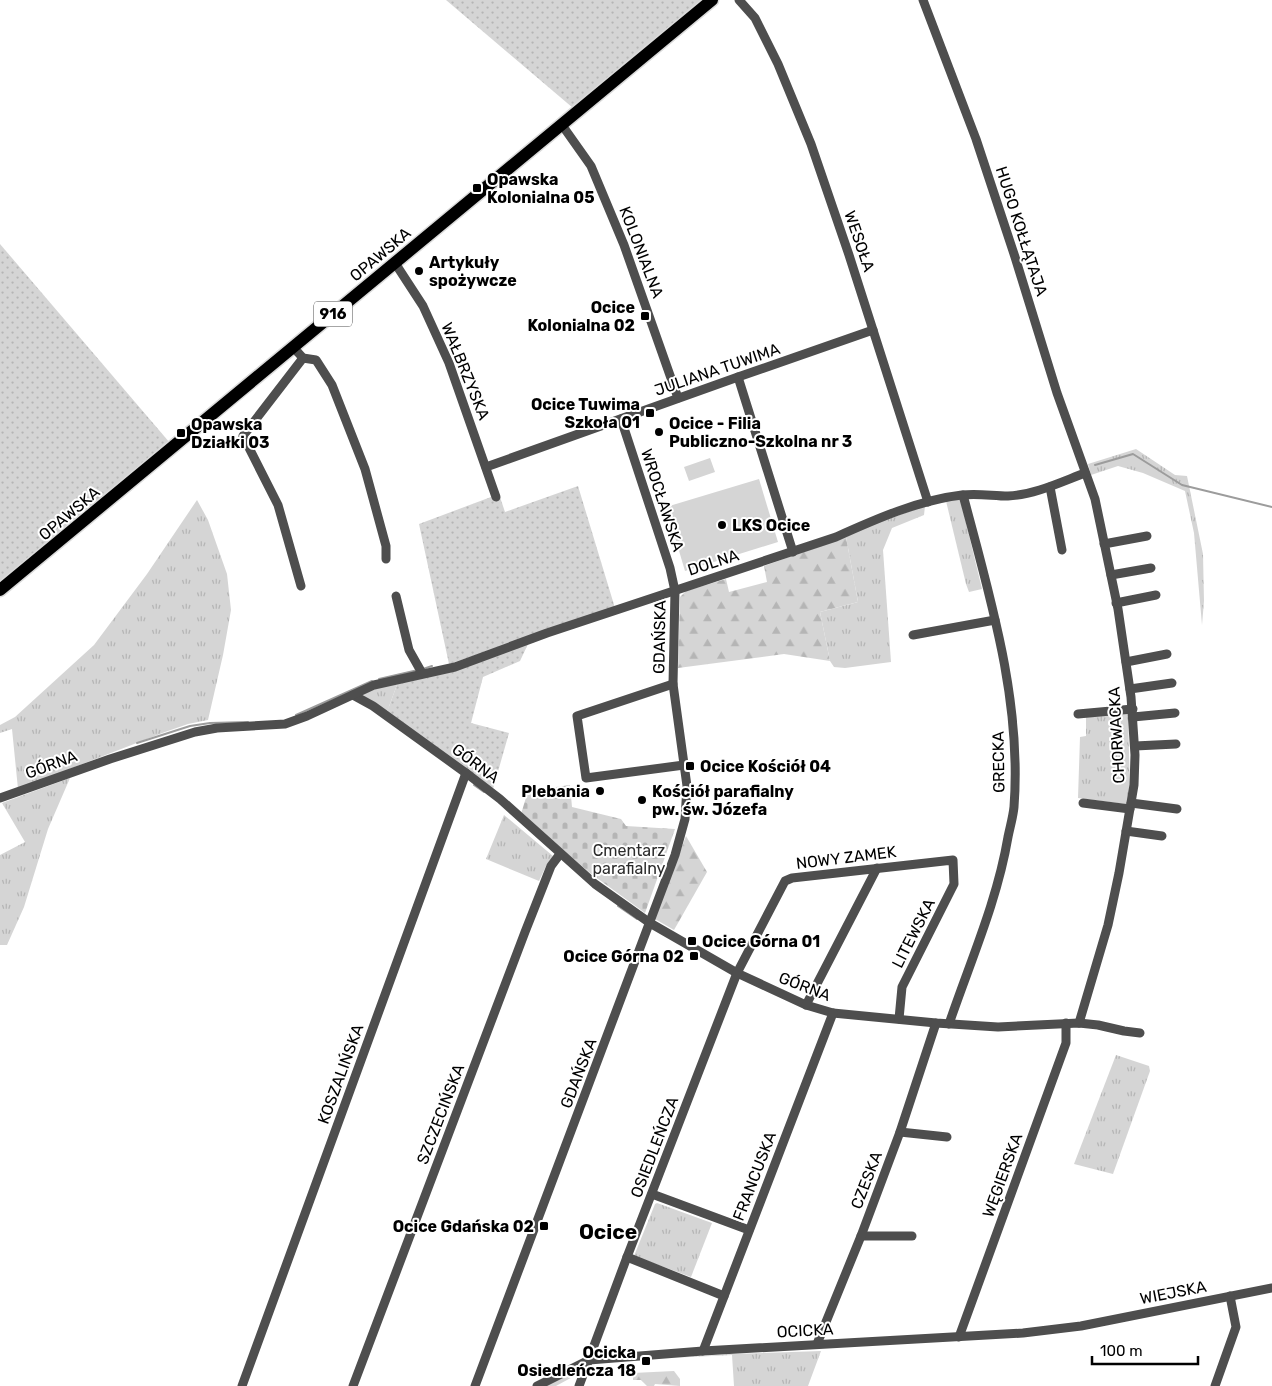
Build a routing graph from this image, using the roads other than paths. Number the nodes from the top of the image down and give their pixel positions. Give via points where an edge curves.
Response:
1 (712, 0) edge
2 (739, 0) edge
3 (923, 0) edge
4 (562, 124) junction
5 (395, 263) junction
6 (873, 330) junction
7 (292, 347) junction
8 (303, 358) junction
9 (738, 377) junction
10 (678, 398) junction
11 (620, 419) junction
12 (486, 467) junction
13 (1085, 473) junction
14 (1050, 487) junction
15 (963, 495) junction
16 (496, 497) dead end
17 (928, 502) junction
18 (1147, 536) dead end
19 (1104, 544) junction
20 (1062, 550) dead end
21 (793, 552) junction
22 (386, 559) dead end
23 (1151, 568) dead end
24 (1111, 575) junction
25 (301, 586) dead end
26 (0, 590) edge
27 (675, 591) junction
28 (1156, 595) dead end
29 (396, 596) dead end
30 (1116, 603) junction
31 (995, 620) junction
32 (913, 635) dead end
33 (1167, 654) dead end
34 (1126, 662) junction
35 (420, 670) junction
36 (1172, 683) dead end
37 (674, 684) junction
38 (1130, 689) junction
39 (353, 695) junction
40 (1133, 713) junction
41 (1078, 714) dead end
42 (1175, 714) dead end
43 (1176, 744) dead end
44 (1135, 746) junction
45 (684, 765) junction
46 (466, 773) junction
47 (0, 798) edge
48 (1084, 804) dead end
49 (1131, 806) junction
50 (1177, 809) dead end
51 (1126, 831) junction
52 (1162, 836) dead end
53 (560, 854) junction
54 (953, 860) joint
55 (878, 868) junction
56 (650, 923) junction
57 (737, 973) junction
58 (806, 1005) junction
59 (833, 1013) junction
60 (900, 1020) junction
61 (936, 1023) junction
62 (1066, 1023) junction
63 (1078, 1023) junction
64 (949, 1024) junction
65 (1140, 1032) dead end
66 (900, 1132) junction
67 (946, 1137) dead end
68 (652, 1194) junction
69 (749, 1230) junction
70 (861, 1236) junction
71 (912, 1236) dead end
72 (627, 1256) junction
73 (1272, 1288) edge
74 (724, 1296) junction
75 (1230, 1296) junction
76 (1081, 1326) joint
77 (959, 1337) junction
78 (817, 1344) junction
79 (703, 1350) junction
80 (589, 1360) junction
81 (242, 1386) edge
82 (353, 1386) edge
83 (474, 1386) edge
84 (537, 1386) edge
85 (579, 1386) edge
86 (1214, 1386) edge

1 - 4 main road, OPAWSKA / 916
2 - 6 street, WESOŁA via 755,18 767,41 804,126
3 - 13 street, HUGO KOŁŁĄTAJA via 976,139
4 - 5 main road, OPAWSKA / 916
4 - 10 street, KOLONIALNA via 592,166 624,245
5 - 7 main road, OPAWSKA / 916
5 - 12 street, WAŁBRZYSKA via 422,306 449,363
6 - 9 street, JULIANA TUWIMA
6 - 17 street, WESOŁA
7 - 8 street
7 - 26 main road, OPAWSKA / 916
8 - 22 street via 316,360 332,385 365,469 386,546
8 - 25 street via 243,436 278,505
9 - 10 street, JULIANA TUWIMA
9 - 21 street
10 - 11 street, JULIANA TUWIMA
11 - 12 street, JULIANA TUWIMA
11 - 27 street, WROCŁAWSKA
12 - 16 street, WAŁBRZYSKA
13 - 14 street, DOLNA
13 - 19 street, CHORWACKA via 1095,499
14 - 15 street, DOLNA via 1010,496
14 - 20 street
15 - 17 street, DOLNA
15 - 31 street, GRECKA
17 - 21 street, DOLNA
18 - 19 street
19 - 24 street, CHORWACKA
21 - 27 street, DOLNA
23 - 24 street
24 - 30 street, CHORWACKA
27 - 35 street, DOLNA via 455,666
27 - 37 street, GDAŃSKA
28 - 30 street
29 - 35 street via 409,650
30 - 34 street, CHORWACKA
31 - 32 street
31 - 64 street, GRECKA via 1015,739 1014,808 1000,881
33 - 34 street
34 - 38 street, CHORWACKA
35 - 39 street, DOLNA
36 - 38 street
37 - 45 street, GDAŃSKA
37 - 45 street, GDAŃSKA via 577,716 586,778
38 - 40 street, CHORWACKA
39 - 46 street, GÓRNA
39 - 47 street, GÓRNA via 285,724 218,728 174,738
40 - 41 street
40 - 42 street
40 - 44 street, CHORWACKA
43 - 44 street
44 - 49 street, CHORWACKA
45 - 56 street, GDAŃSKA via 687,786 685,819
46 - 53 street, GÓRNA
46 - 81 street, KOSZALIŃSKA
48 - 49 street
49 - 50 street
49 - 51 street, CHORWACKA
51 - 52 street
51 - 63 street, CHORWACKA via 1108,925
53 - 56 street, GÓRNA
53 - 82 street, SZCZECIŃSKA via 551,866 525,932
54 - 55 street, NOWY ZAMEK
54 - 60 street, LITEWSKA via 954,884 902,987
55 - 57 street, NOWY ZAMEK via 785,881
55 - 58 street
56 - 57 street, GÓRNA
56 - 83 street, GDAŃSKA
57 - 58 street, GÓRNA
57 - 68 street, OSIEDLEŃCZA
58 - 59 street, GÓRNA
59 - 60 street, GÓRNA
59 - 69 street, FRANCUSKA
60 - 61 street, GÓRNA
61 - 64 street, GÓRNA
61 - 66 street, CZESKA
62 - 63 street, GÓRNA
62 - 64 street, GÓRNA via 998,1027
62 - 77 street, WĘGIERSKA via 1066,1043
63 - 65 street, GÓRNA
66 - 67 street
66 - 70 street, CZESKA
68 - 69 street
68 - 72 street, OSIEDLEŃCZA
69 - 74 street, FRANCUSKA
70 - 71 street
70 - 78 street, CZESKA
72 - 74 street
72 - 80 street, OSIEDLEŃCZA
73 - 75 street, WIEJSKA
74 - 79 street, FRANCUSKA
75 - 76 street, WIEJSKA
75 - 86 street via 1236,1327
76 - 77 street, OCICKA
77 - 78 street, OCICKA
78 - 79 street, OCICKA
79 - 80 street, OCICKA
80 - 84 street, OCICKA
80 - 85 street, OSIEDLEŃCZA

